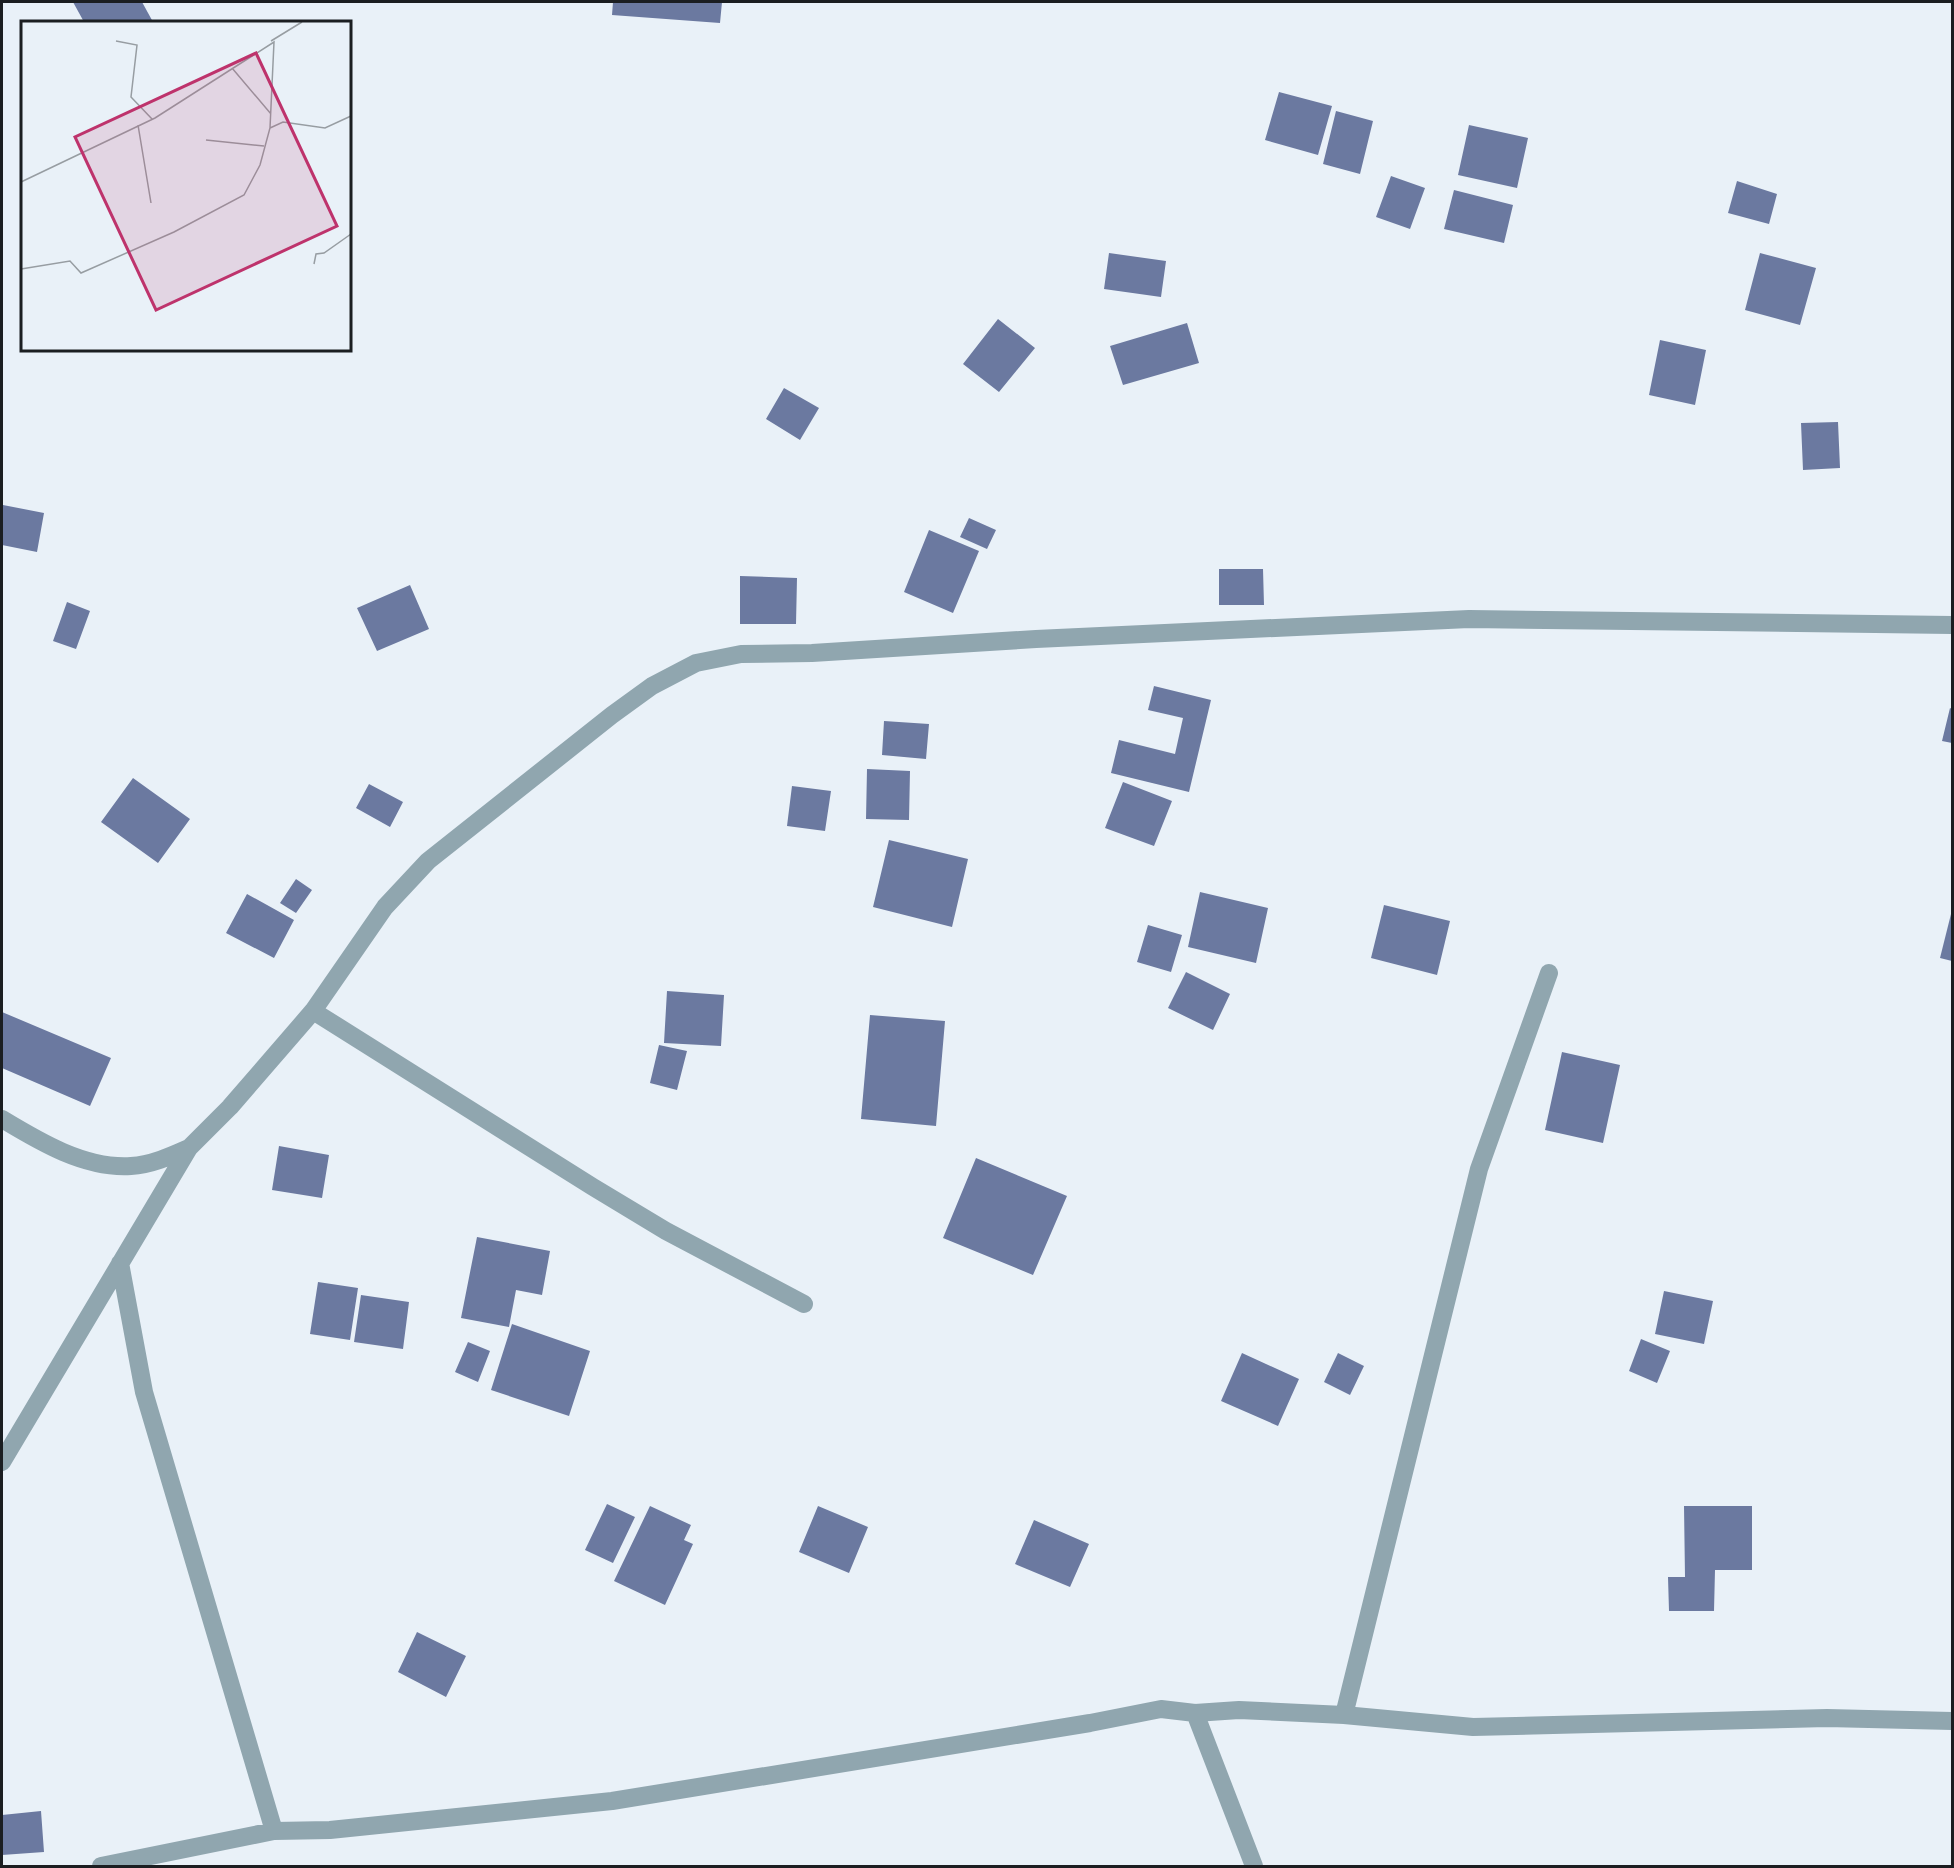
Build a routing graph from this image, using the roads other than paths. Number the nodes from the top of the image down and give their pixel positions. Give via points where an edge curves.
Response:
1 (1953, 625) edge
2 (1549, 972) dead end
3 (313, 1011) junction
4 (2, 1119) edge
5 (189, 1148) junction
6 (120, 1263) junction
7 (804, 1304) dead end
8 (2, 1462) edge
9 (1194, 1713) junction
10 (1344, 1715) junction
11 (1953, 1721) edge
12 (274, 1831) junction
13 (101, 1866) edge
14 (1254, 1866) edge

1 - 3 street via 1469,619 741,654 696,663 652,686 612,715 428,861 385,907
2 - 10 street via 1479,1169
3 - 5 street
3 - 7 street via 666,1231
4 - 5 street via 47,1146 92,1162 131,1166 163,1160
5 - 6 street
6 - 8 street
6 - 12 street via 144,1392
9 - 10 street via 1239,1710
9 - 12 street via 1161,1709 612,1801 330,1830
9 - 14 street
10 - 11 street via 1473,1727 1827,1718
12 - 13 street

